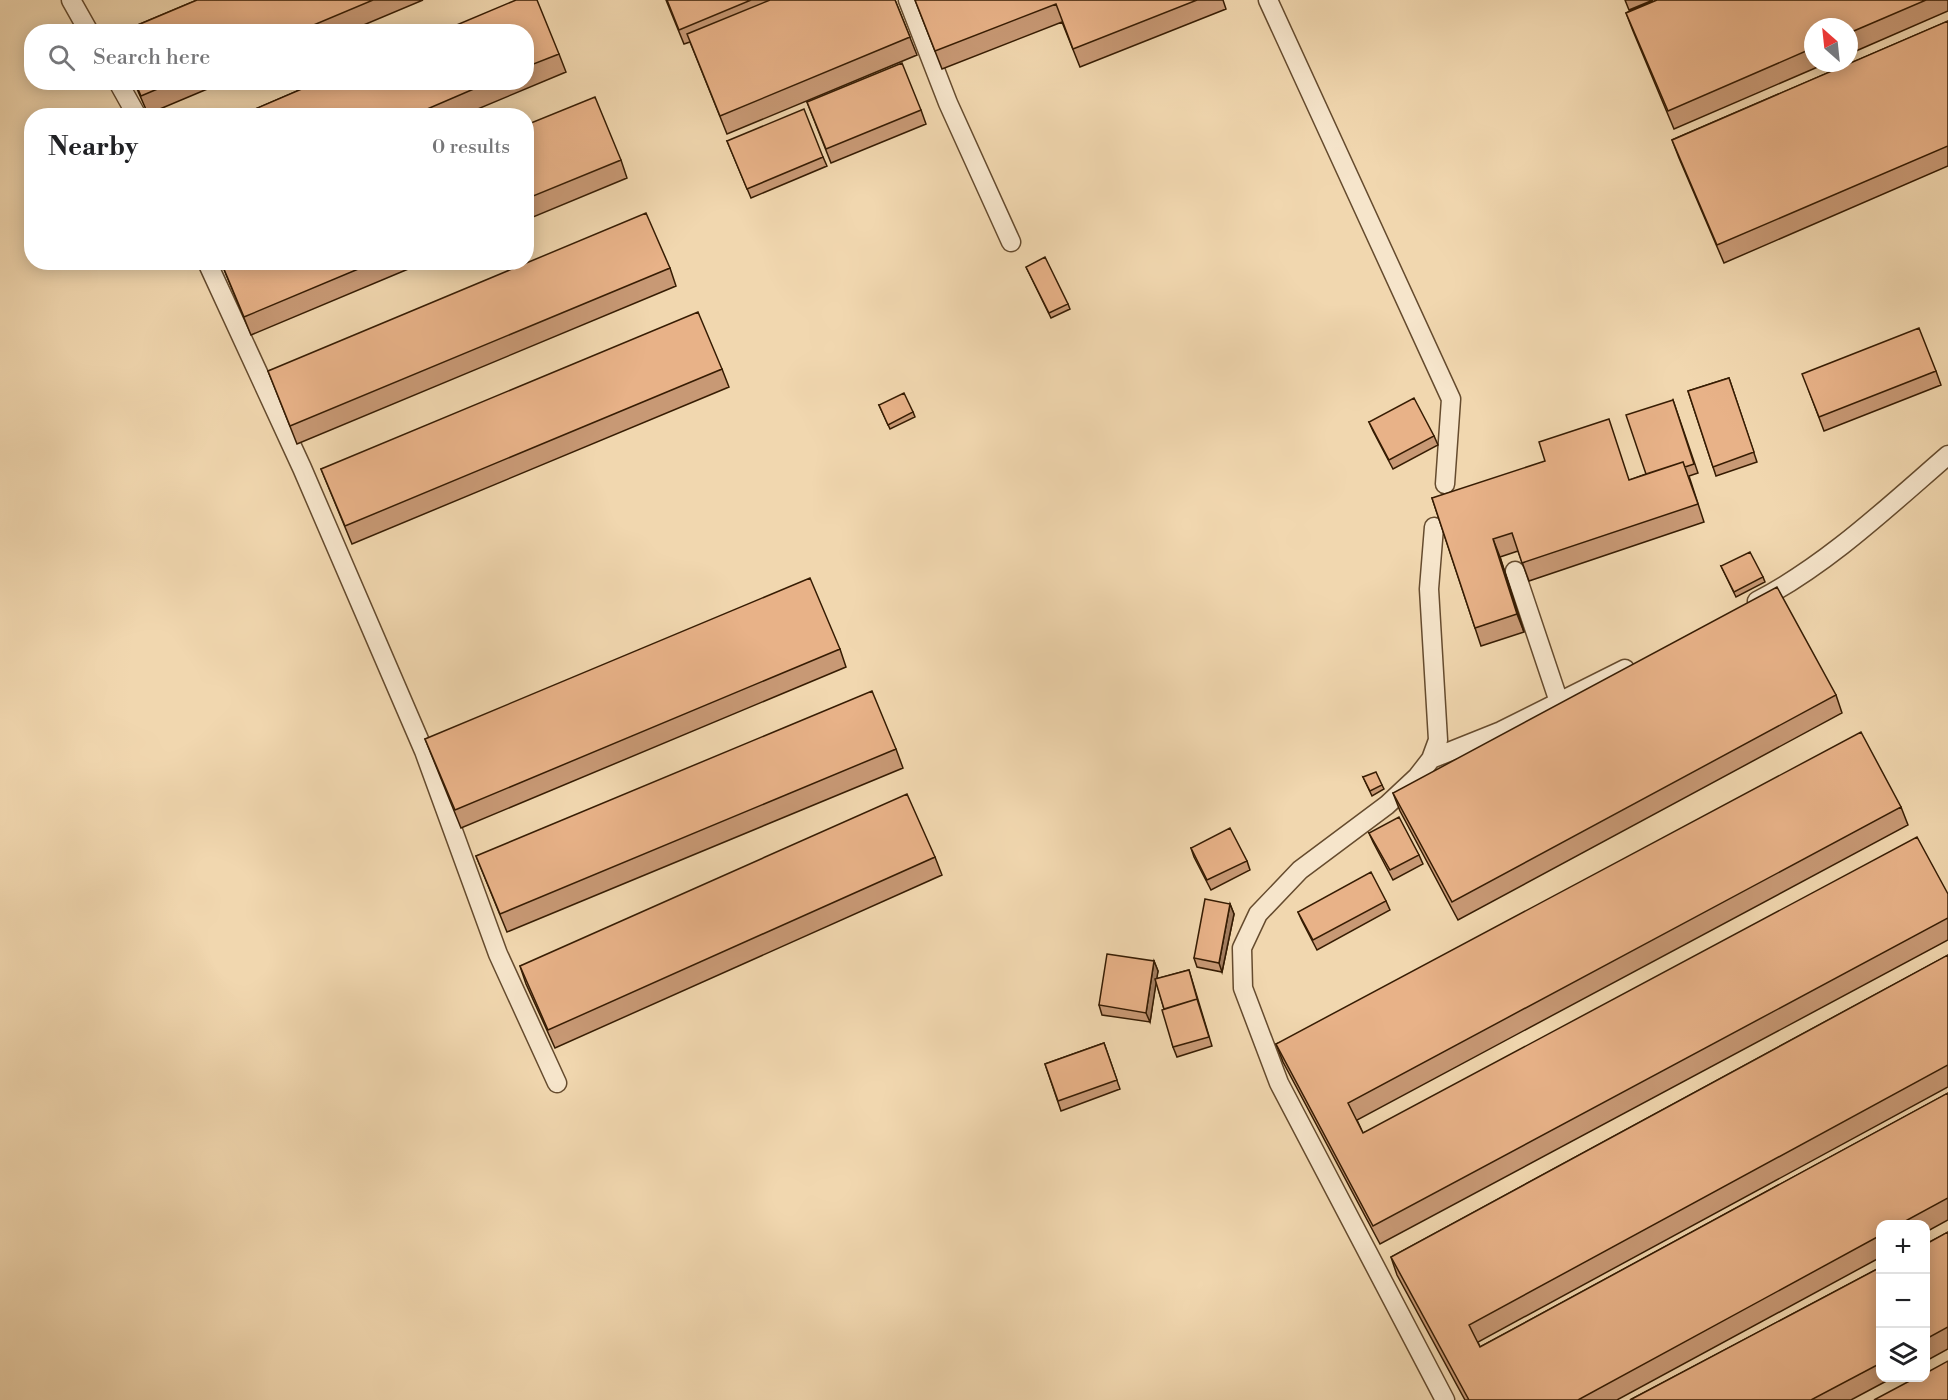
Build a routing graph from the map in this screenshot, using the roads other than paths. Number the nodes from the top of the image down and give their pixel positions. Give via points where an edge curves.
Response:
1 (71, 0) edge
2 (908, 0) edge
3 (1268, 0) edge
4 (84, 24) edge
5 (122, 90) edge
6 (133, 108) edge
7 (1011, 242) dead end
8 (211, 270) edge
9 (1948, 454) edge
10 (1445, 484) dead end
11 (1434, 527) edge
12 (1515, 571) edge
13 (1745, 607) edge
14 (1640, 662) edge
15 (1559, 702) junction
16 (1431, 759) junction
17 (557, 1083) dead end
18 (1445, 1400) edge

1 - 4 lane
2 - 7 lane via 948,103
3 - 10 lane via 1451,399
5 - 6 lane
8 - 17 lane via 420,740 498,954
9 - 13 lane via 1815,565
11 - 16 lane via 1429,589 1438,740
12 - 15 lane
14 - 15 lane
15 - 16 lane
16 - 18 lane via 1387,805 1300,870 1258,914 1242,948 1243,988 1279,1083

